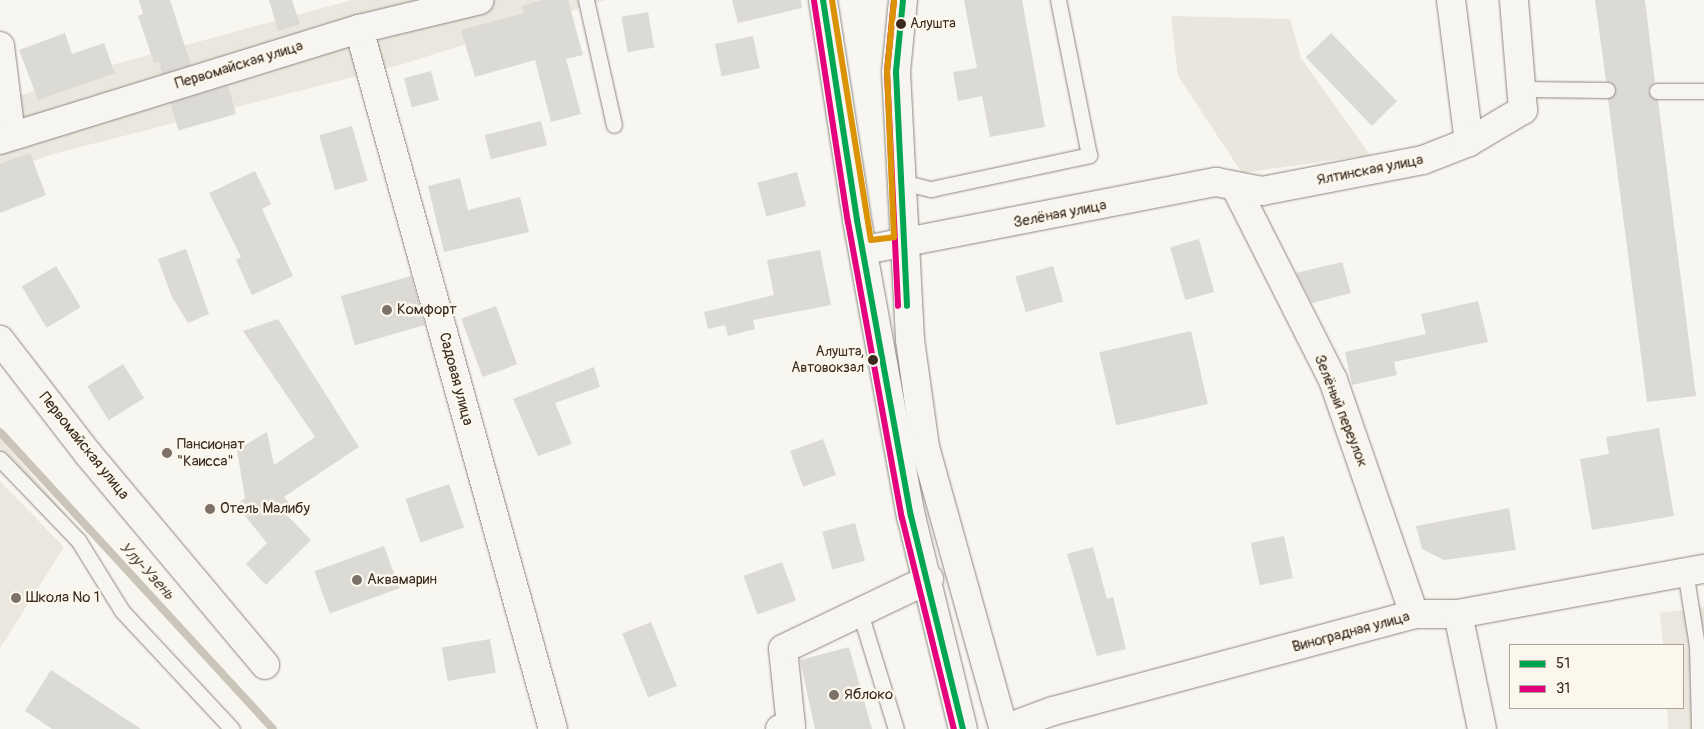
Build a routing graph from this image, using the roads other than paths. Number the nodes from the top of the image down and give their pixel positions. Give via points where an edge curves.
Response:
1 (480, 0) edge
2 (586, 0) edge
3 (823, 0) edge
4 (903, 0) edge
5 (1058, 0) edge
6 (1451, 0) edge
7 (1514, 0) edge
8 (359, 29) junction
9 (0, 46) edge
10 (1524, 89) junction
11 (1607, 90) dead end
12 (1656, 91) dead end
13 (1704, 92) edge
14 (614, 125) dead end
15 (5, 137) edge
16 (1469, 142) junction
17 (902, 182) junction
18 (1226, 185) junction
19 (903, 245) junction
20 (866, 250) junction
21 (0, 340) edge
22 (0, 459) edge
23 (1695, 570) edge
24 (928, 580) junction
25 (860, 613) junction
26 (1414, 614) junction
27 (1458, 614) junction
28 (1700, 646) edge
29 (266, 665) dead end
30 (787, 728) edge
31 (232, 729) edge
32 (552, 729) edge
33 (896, 729) edge
34 (963, 729) edge
35 (1004, 729) edge
36 (1482, 729) edge
37 (1699, 729) edge

1 - 8 main road, Первомайская улица
2 - 14 lane
3 - 20 main road via 857,220
4 - 17 main road via 896,72
5 - 17 lane via 1089,155 931,189
6 - 16 main road
7 - 10 main road, Ялтинская улица
8 - 15 main road, Первомайская улица
8 - 32 main road, Садовая улица
9 - 15 main road
10 - 11 lane
10 - 16 main road, Ялтинская улица via 1523,110
12 - 13 lane
16 - 18 main road, Ялтинская улица via 1423,160 1262,191
17 - 19 main road
18 - 19 main road, Зелёная улица
18 - 26 main road, Зелёный переулок via 1333,380
19 - 20 main road, Зелёная улица
19 - 35 main road via 910,340 925,447
20 - 24 main road via 912,516
21 - 29 main road, Первомайская улица via 89,455
22 - 31 lane via 78,540 122,611
23 - 27 main road, Виноградная улица
23 - 28 lane
24 - 25 main road
24 - 34 main road
25 - 30 main road via 782,649
25 - 33 lane
26 - 27 main road, Виноградная улица
26 - 35 main road, Виноградная улица via 1053,710
27 - 36 main road
28 - 37 lane

